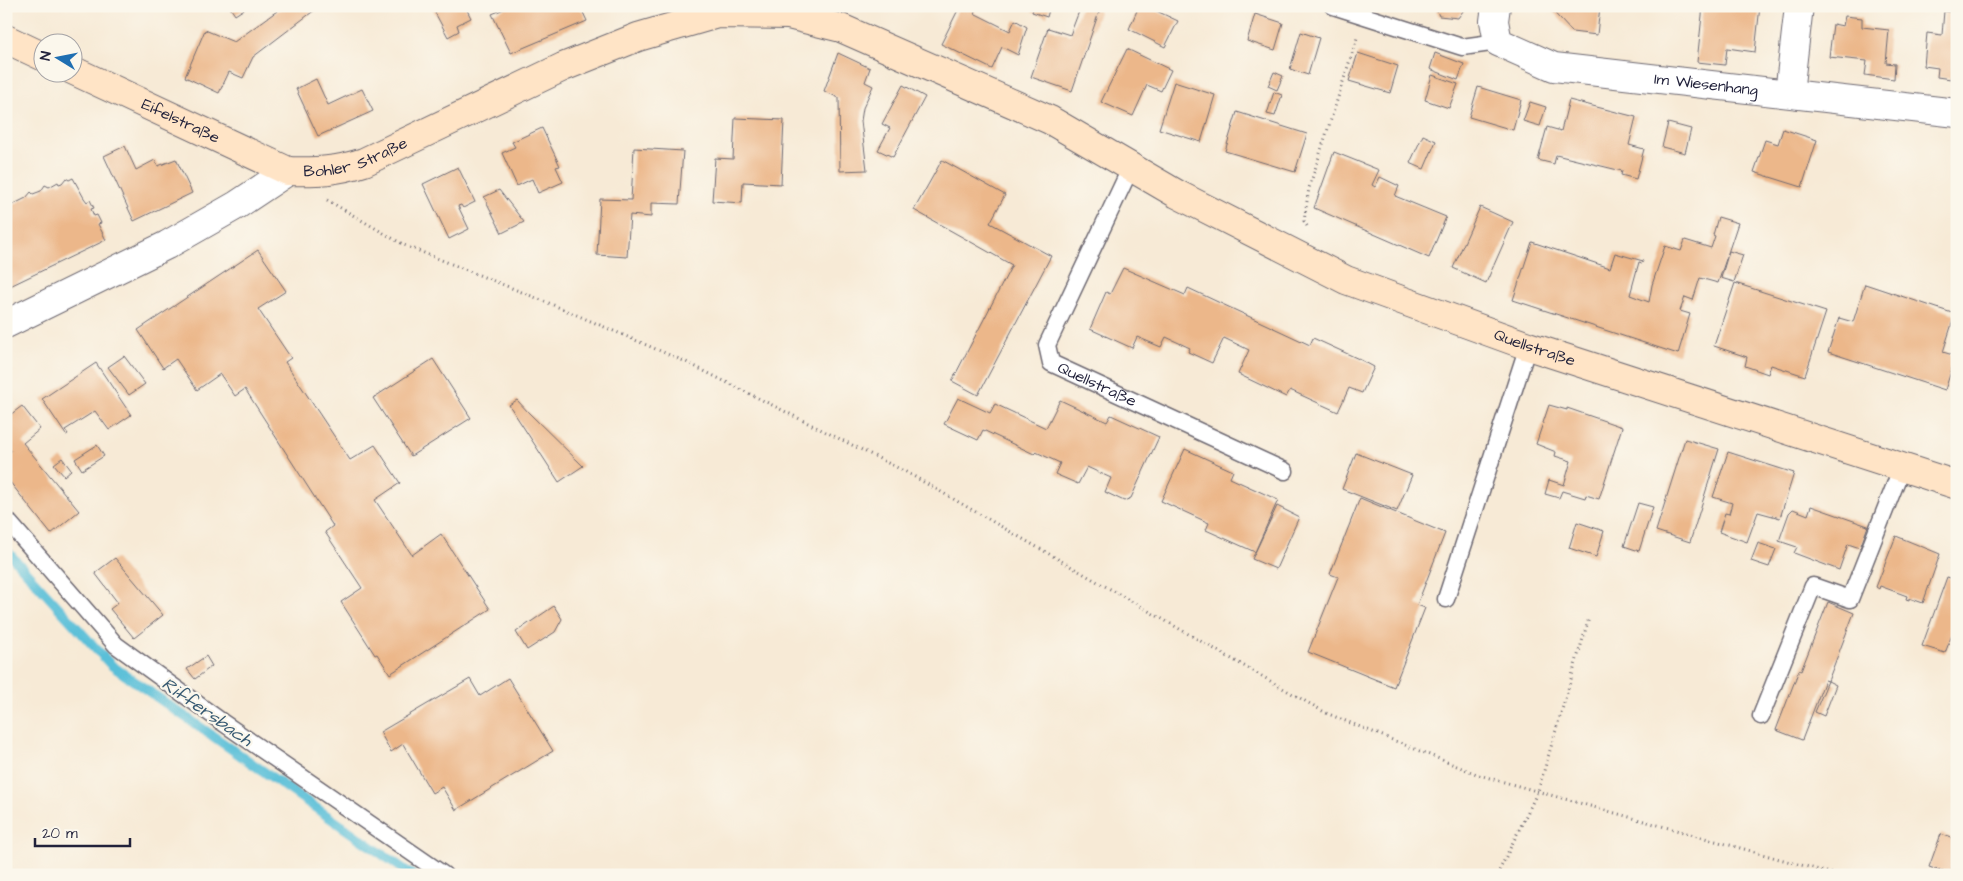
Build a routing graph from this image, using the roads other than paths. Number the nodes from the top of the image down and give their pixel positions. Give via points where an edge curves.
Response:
1 (1333, 6) edge
2 (1496, 6) edge
3 (1799, 6) edge
4 (716, 10) edge
5 (790, 11) edge
6 (6, 39) edge
7 (1498, 42) junction
8 (32, 51) edge
9 (82, 74) edge
10 (1788, 93) junction
11 (1957, 113) edge
12 (1131, 167) junction
13 (299, 171) junction
14 (6, 324) edge
15 (1528, 346) junction
16 (1902, 467) junction
17 (1285, 471) dead end
18 (1957, 485) edge
19 (6, 519) edge
20 (1446, 599) dead end
21 (1761, 716) dead end
22 (444, 875) edge

1 - 7 lane via 1462,47
2 - 7 street via 1494,21
3 - 10 street
4 - 5 main road, Quellstraße
4 - 13 main road, Bohler Straße via 563,67 364,162 340,170
5 - 12 main road, Quellstraße via 841,28 1041,116
6 - 8 main road
7 - 10 street, Im Wiesenhang via 1554,67
9 - 13 main road, Eifelstraße
10 - 11 street, Im Wiesenhang
12 - 15 main road, Quellstraße via 1346,280
12 - 17 lane, Quellstraße via 1047,345 1051,363
13 - 14 street, Bohler Straße via 167,245
15 - 16 main road, Quellstraße
15 - 20 lane
16 - 18 main road, Quellstraße
16 - 21 lane via 1850,599 1813,586
19 - 22 lane via 116,645

